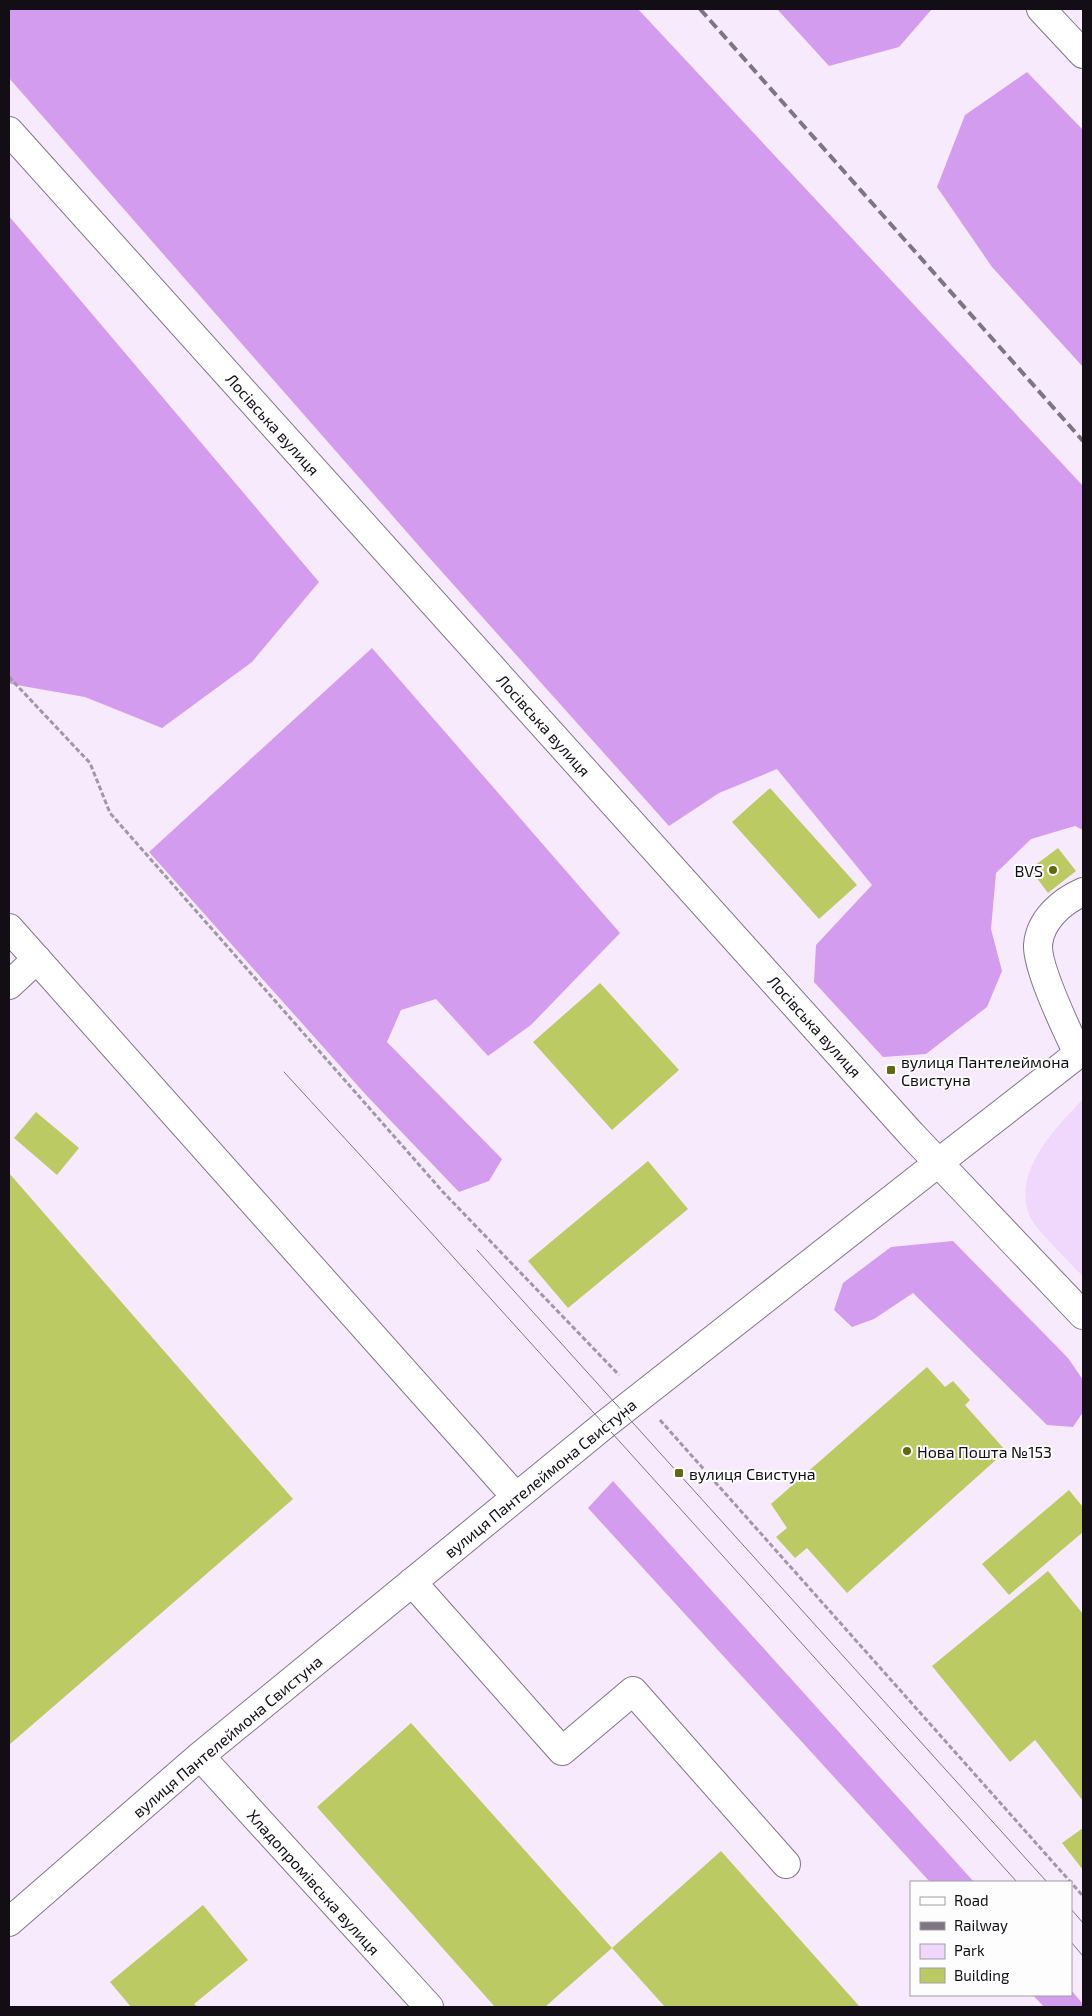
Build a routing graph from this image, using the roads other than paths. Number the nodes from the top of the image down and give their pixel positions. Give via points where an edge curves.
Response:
1 (1041, 9) edge
2 (1083, 54) edge
3 (9, 131) edge
4 (1083, 892) edge
5 (9, 928) edge
6 (37, 959) junction
7 (9, 985) edge
8 (1081, 1052) edge
9 (938, 1163) junction
10 (1083, 1315) edge
11 (516, 1497) junction
12 (412, 1582) junction
13 (200, 1756) junction
14 (786, 1864) dead end
15 (9, 1922) edge
16 (429, 2007) edge

1 - 2 main road
3 - 9 main road, Лосівська вулиця
4 - 8 main road via 1069,898 1054,911 1044,925 1038,944 1057,1006
5 - 6 main road
6 - 7 main road
6 - 11 main road
8 - 9 main road, вулиця Пантелеймона Свистуна
9 - 10 main road, Лосівська вулиця
9 - 11 main road, вулиця Пантелеймона Свистуна
11 - 12 main road, вулиця Пантелеймона Свистуна
12 - 13 main road, вулиця Пантелеймона Свистуна
12 - 14 main road via 562,1751 633,1691
13 - 15 main road, вулиця Пантелеймона Свистуна
13 - 16 main road, Хладопромівська вулиця

